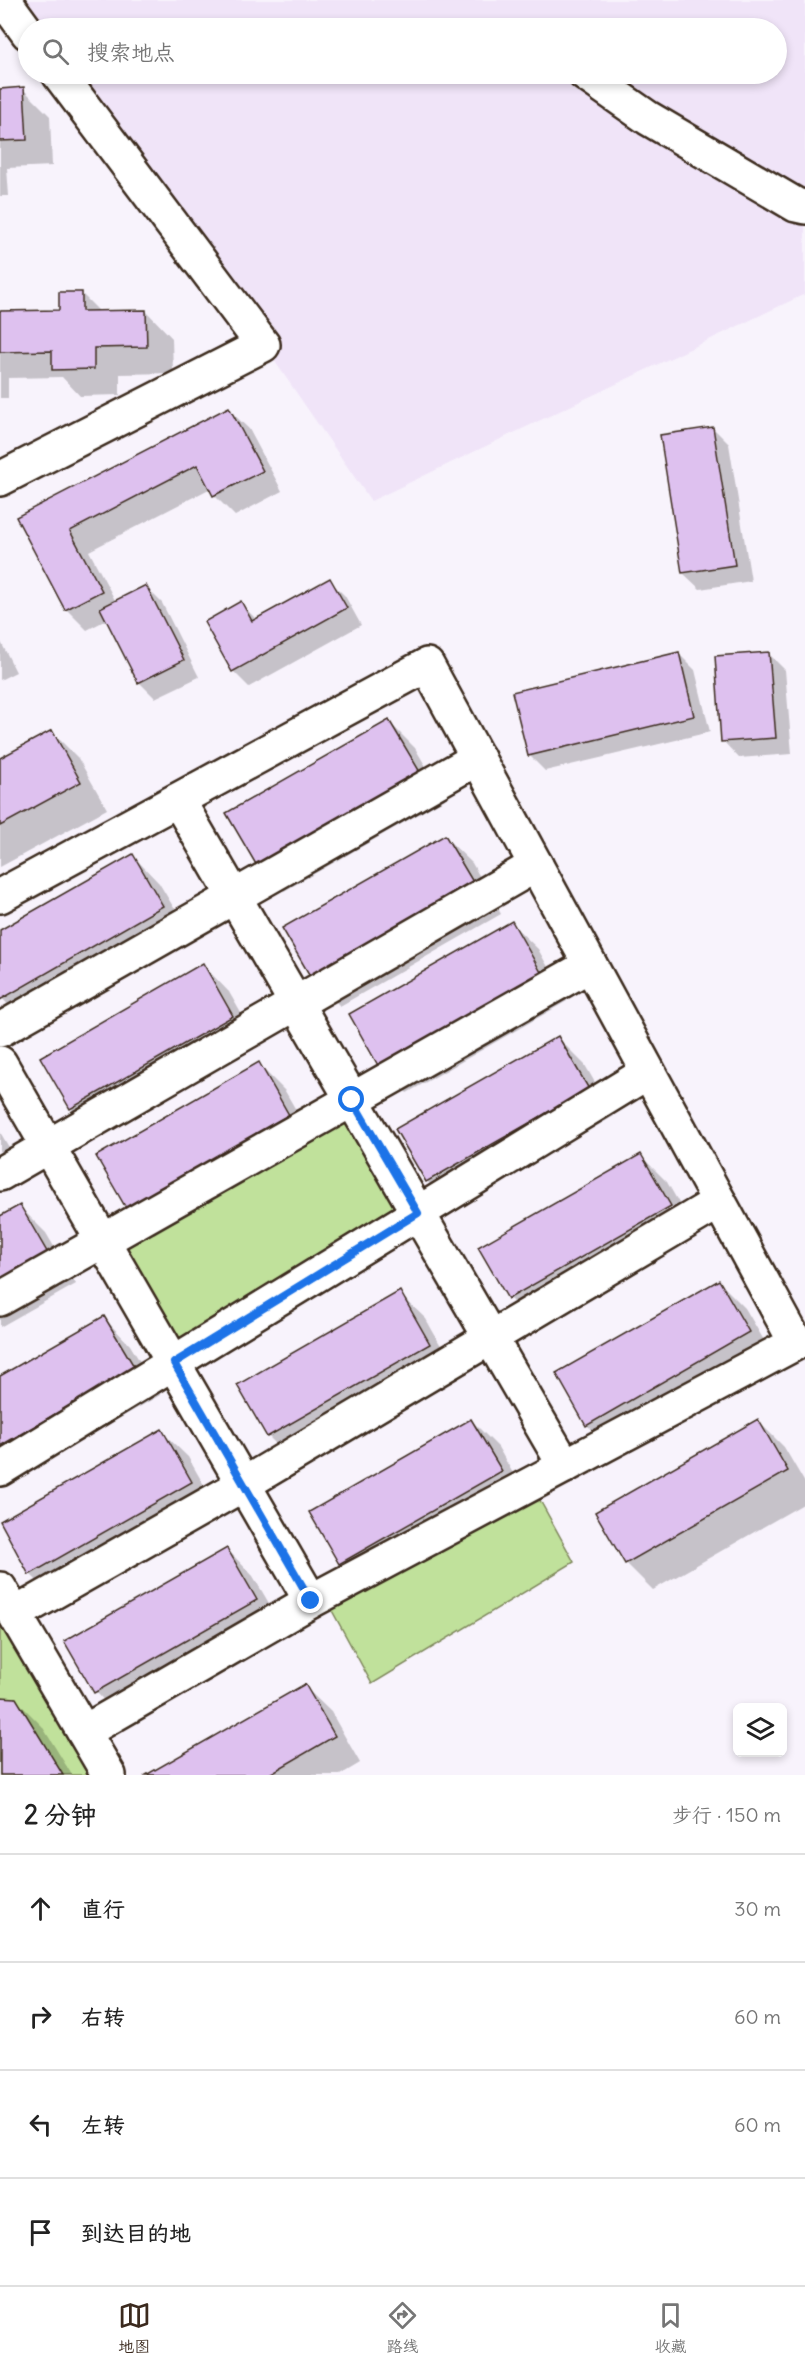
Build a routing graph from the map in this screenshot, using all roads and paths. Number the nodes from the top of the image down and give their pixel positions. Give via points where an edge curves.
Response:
1 (4, 0) edge
2 (18, 19) edge
3 (66, 84) edge
4 (599, 84) edge
5 (805, 207) edge
6 (0, 479) edge
7 (478, 759) junction
8 (178, 800) junction
9 (536, 865) junction
10 (0, 896) edge
11 (235, 897) junction
12 (590, 965) junction
13 (296, 1003) junction
14 (0, 1030) edge
15 (0, 1063) edge
16 (648, 1072) junction
17 (352, 1100) junction
18 (48, 1146) junction
19 (0, 1174) edge
20 (719, 1202) junction
21 (418, 1213) junction
22 (103, 1240) junction
23 (0, 1299) edge
24 (490, 1337) junction
25 (174, 1363) junction
26 (565, 1466) junction
27 (0, 1469) edge
28 (243, 1484) junction
29 (7, 1601) edge
30 (311, 1601) junction
31 (84, 1732) junction
32 (109, 1775) edge

1 - 2 lane
3 - 6 lane via 262,345
4 - 5 lane via 648,118
7 - 8 lane via 427,665
7 - 9 lane
7 - 11 lane
8 - 10 lane
8 - 11 lane
9 - 12 lane
9 - 13 lane
11 - 13 lane
11 - 14 lane
12 - 16 lane
12 - 17 lane
13 - 17 lane
13 - 18 lane
15 - 18 lane
16 - 20 lane
16 - 21 lane
17 - 21 lane
17 - 22 lane
18 - 19 lane
18 - 22 lane
20 - 24 lane
20 - 26 lane via 796,1343
21 - 24 lane
21 - 25 lane
22 - 23 lane
22 - 25 lane
24 - 26 lane
24 - 28 lane
25 - 27 lane
25 - 28 lane
26 - 30 lane
28 - 29 lane
28 - 30 lane
29 - 31 lane
30 - 31 lane
31 - 32 lane

